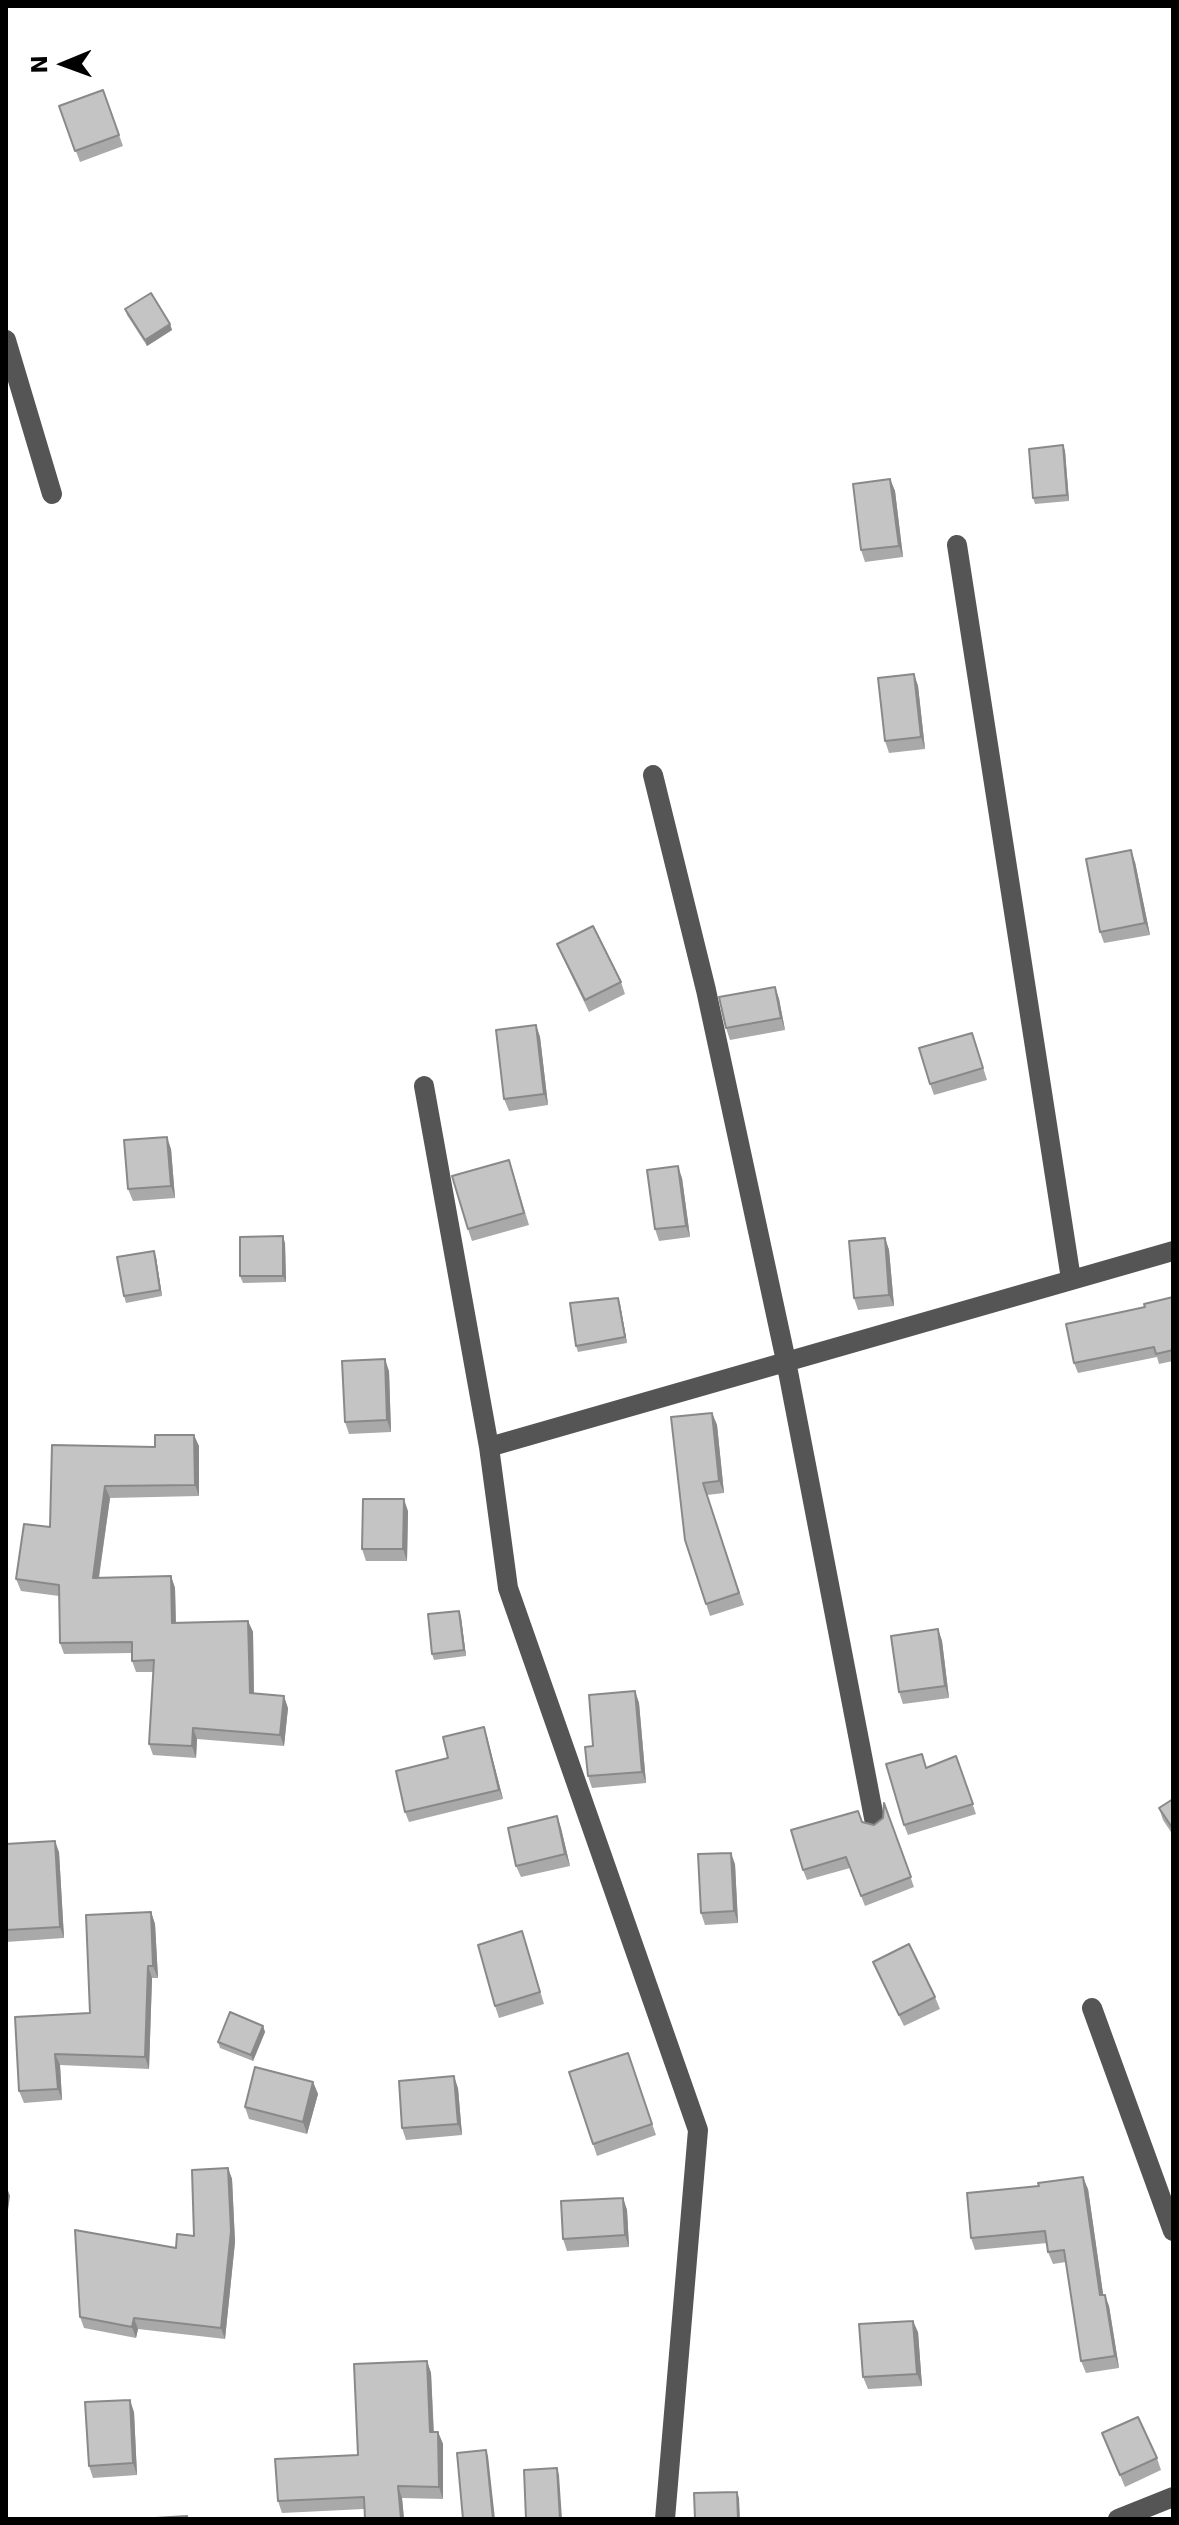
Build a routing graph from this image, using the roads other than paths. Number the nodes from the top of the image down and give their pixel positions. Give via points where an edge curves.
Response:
1 (6, 340) edge
2 (52, 494) dead end
3 (957, 545) dead end
4 (653, 775) dead end
5 (424, 1086) dead end
6 (1173, 1251) edge
7 (1071, 1279) junction
8 (786, 1361) junction
9 (489, 1447) junction
10 (875, 1823) edge
11 (1092, 2008) dead end
12 (1173, 2231) edge
13 (1173, 2497) edge
14 (665, 2519) edge
15 (1118, 2519) edge

1 - 2 street
3 - 7 street
4 - 8 street via 706,990
5 - 9 street
6 - 7 street
7 - 8 street
8 - 9 street
8 - 10 street
9 - 14 street via 508,1588 698,2130
11 - 12 street
13 - 15 street

